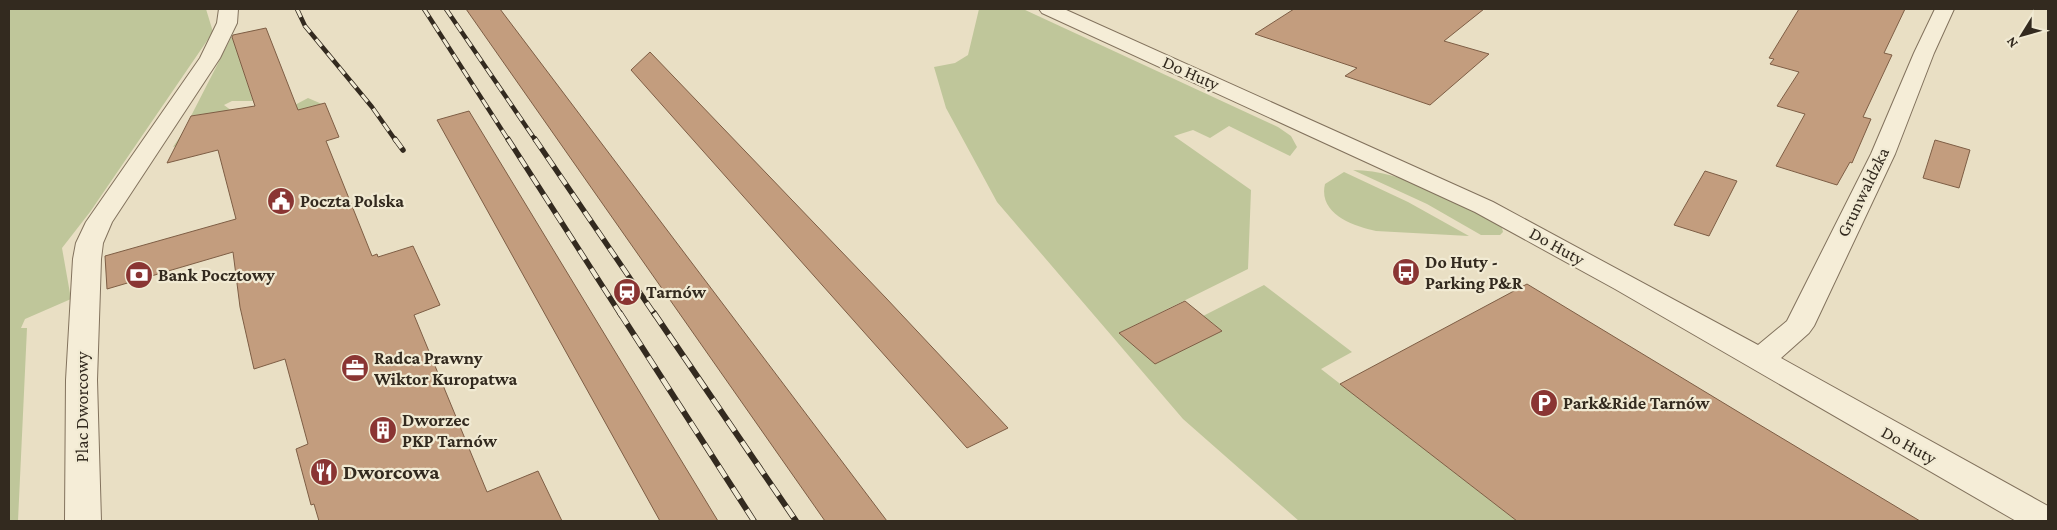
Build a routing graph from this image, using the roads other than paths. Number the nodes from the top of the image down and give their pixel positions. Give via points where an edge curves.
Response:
1 (228, 9) edge
2 (1049, 9) edge
3 (1945, 9) edge
4 (1760, 360) junction
5 (83, 521) edge
6 (2045, 521) edge

1 - 5 street, Plac Dworcowy via 228,23 210,58 87,246 81,355
2 - 4 street, Do Huty via 1484,206
3 - 4 street, Grunwaldzka via 1883,154 1800,326
4 - 6 street, Do Huty

